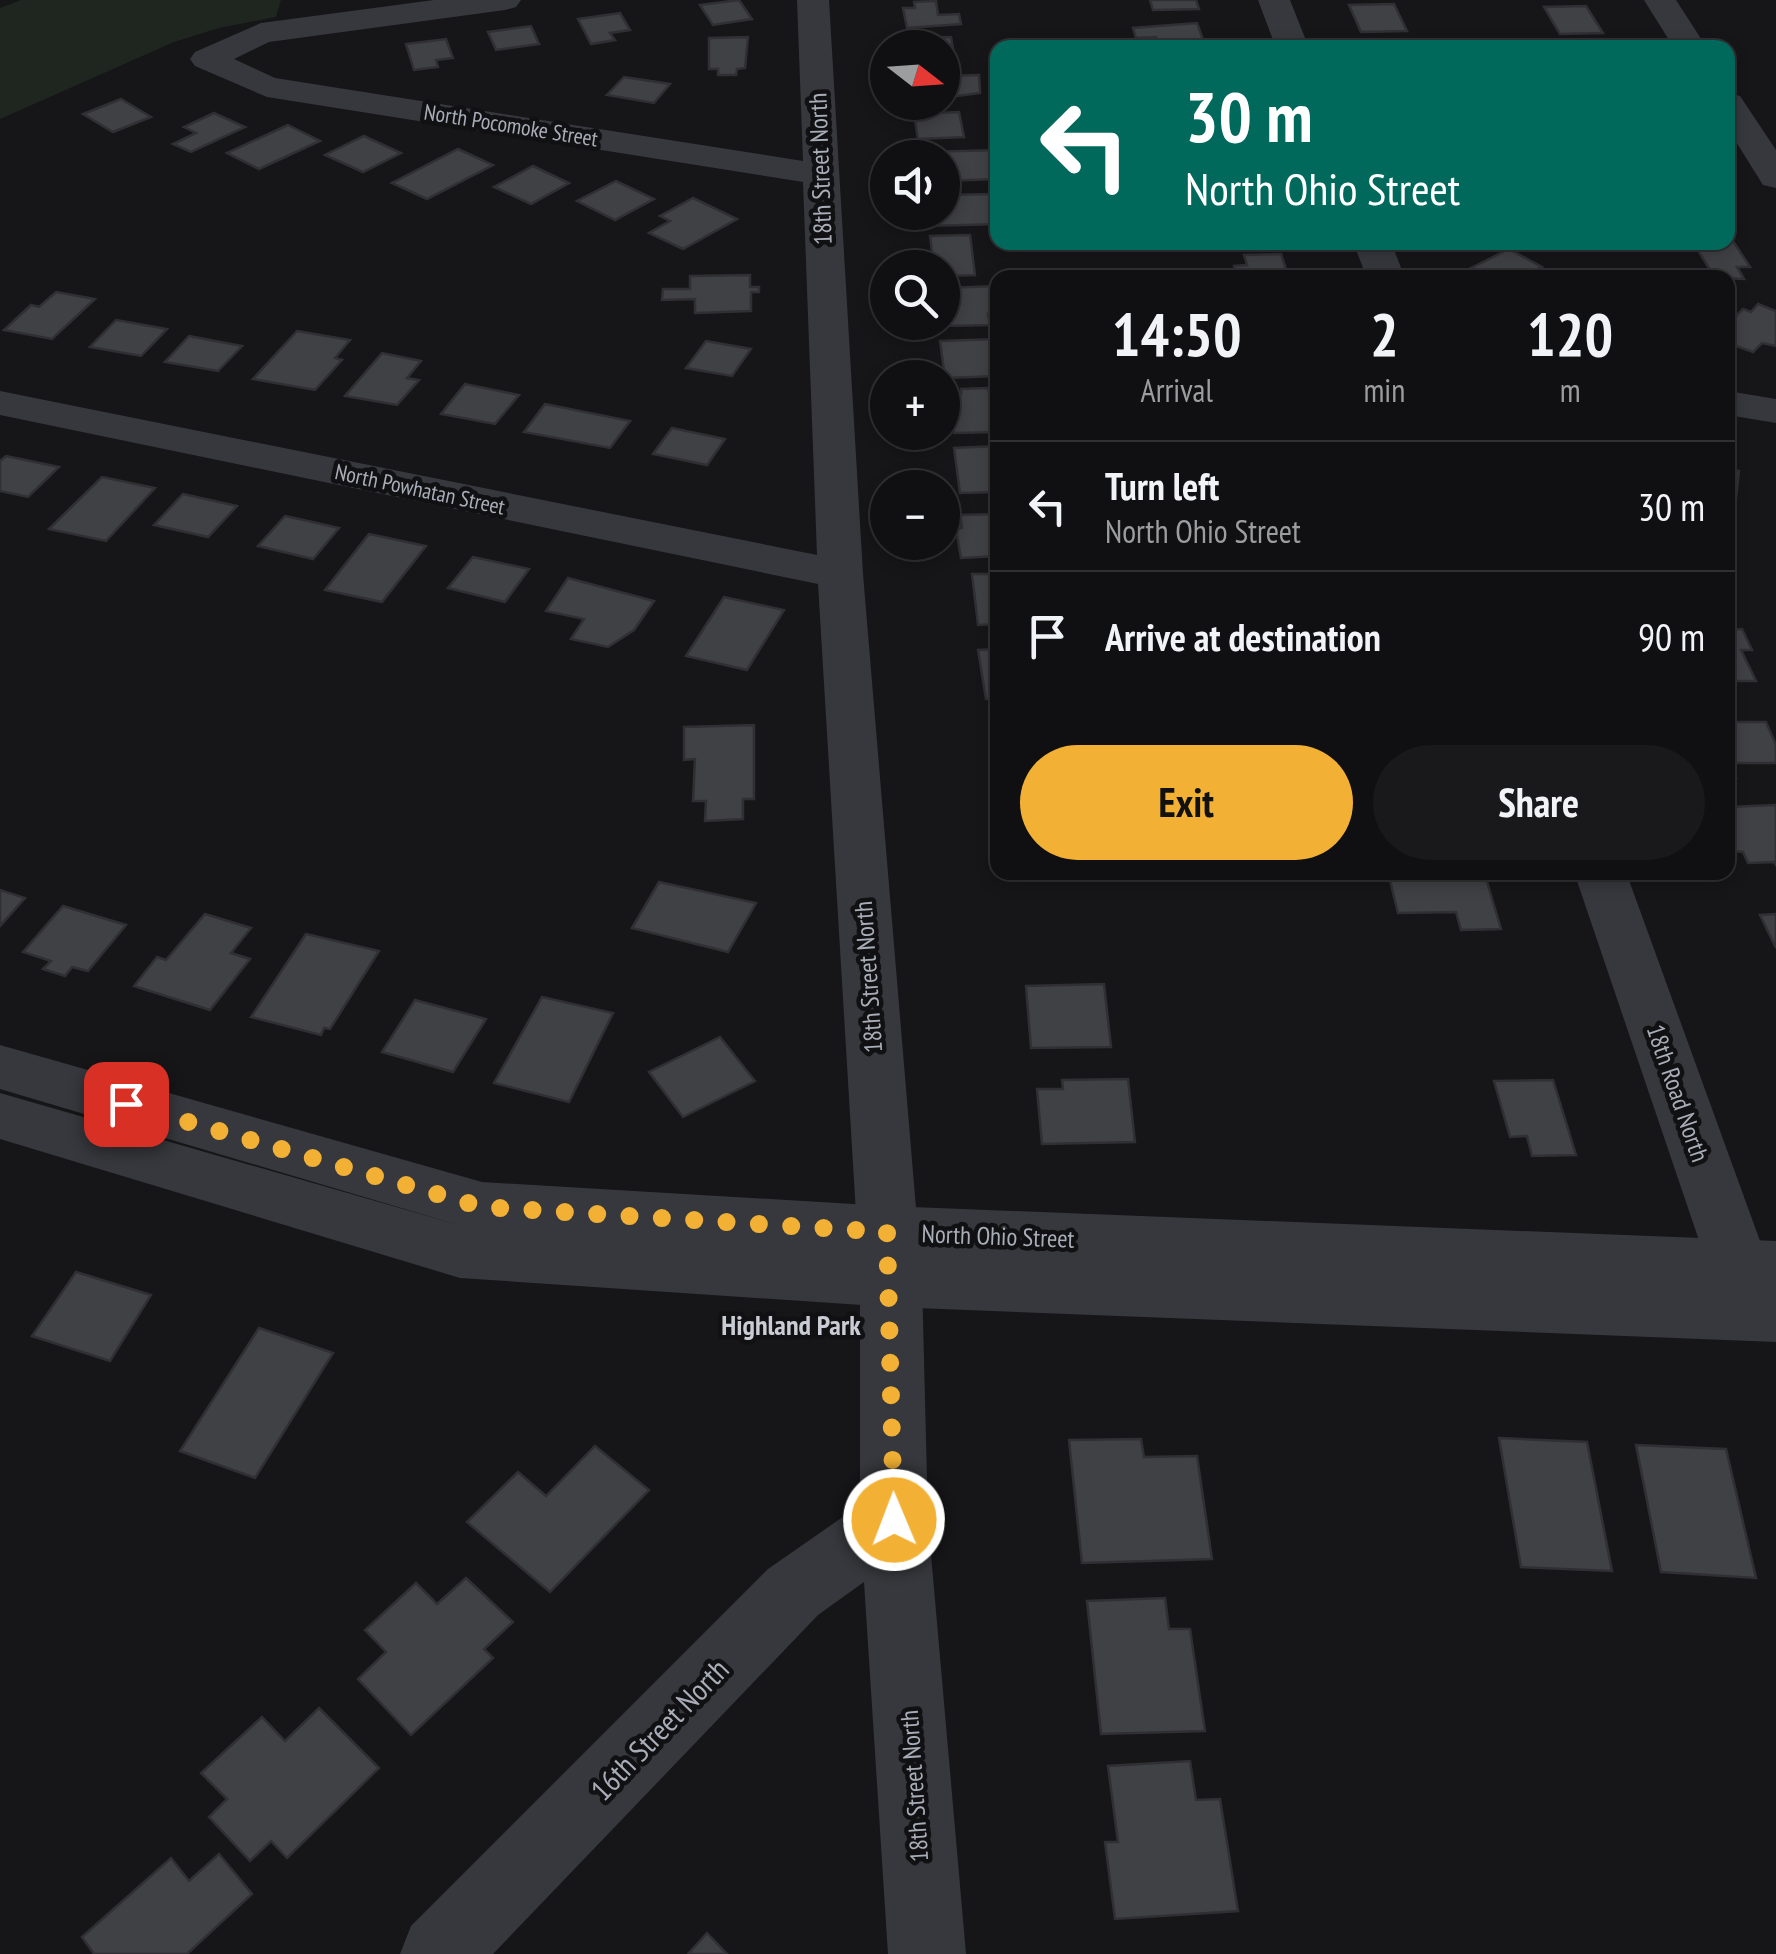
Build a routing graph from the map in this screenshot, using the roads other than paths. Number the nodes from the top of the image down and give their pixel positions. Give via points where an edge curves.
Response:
1 (505, 0) edge
2 (813, 0) edge
3 (1274, 0) edge
4 (1660, 0) edge
5 (1290, 40) edge
6 (1686, 40) edge
7 (1735, 114) edge
8 (819, 174) junction
9 (1776, 177) edge
10 (0, 403) edge
11 (1735, 405) edge
12 (1776, 411) edge
13 (840, 574) junction
14 (1603, 880) edge
15 (0, 1067) edge
16 (75, 1114) junction
17 (0, 1116) edge
18 (889, 1256) junction
19 (1761, 1290) edge
20 (894, 1520) junction
21 (439, 1954) edge
22 (927, 1954) edge

1 - 8 street, North Pocomoke Street via 260,33 207,59 266,86
2 - 8 street, 18th Street North
3 - 5 street
4 - 6 street
7 - 9 street
8 - 13 street, 18th Street North
10 - 13 street, North Powhatan Street
11 - 12 street
13 - 18 street, 18th Street North
14 - 19 street, 18th Road North
15 - 16 street, North Ohio Street
16 - 17 street, North Ohio Street
16 - 18 street, North Ohio Street via 460,1252
18 - 19 street, North Ohio Street
18 - 20 street, 18th Street North
20 - 21 street, 16th Street North via 793,1592
20 - 22 street, 18th Street North

